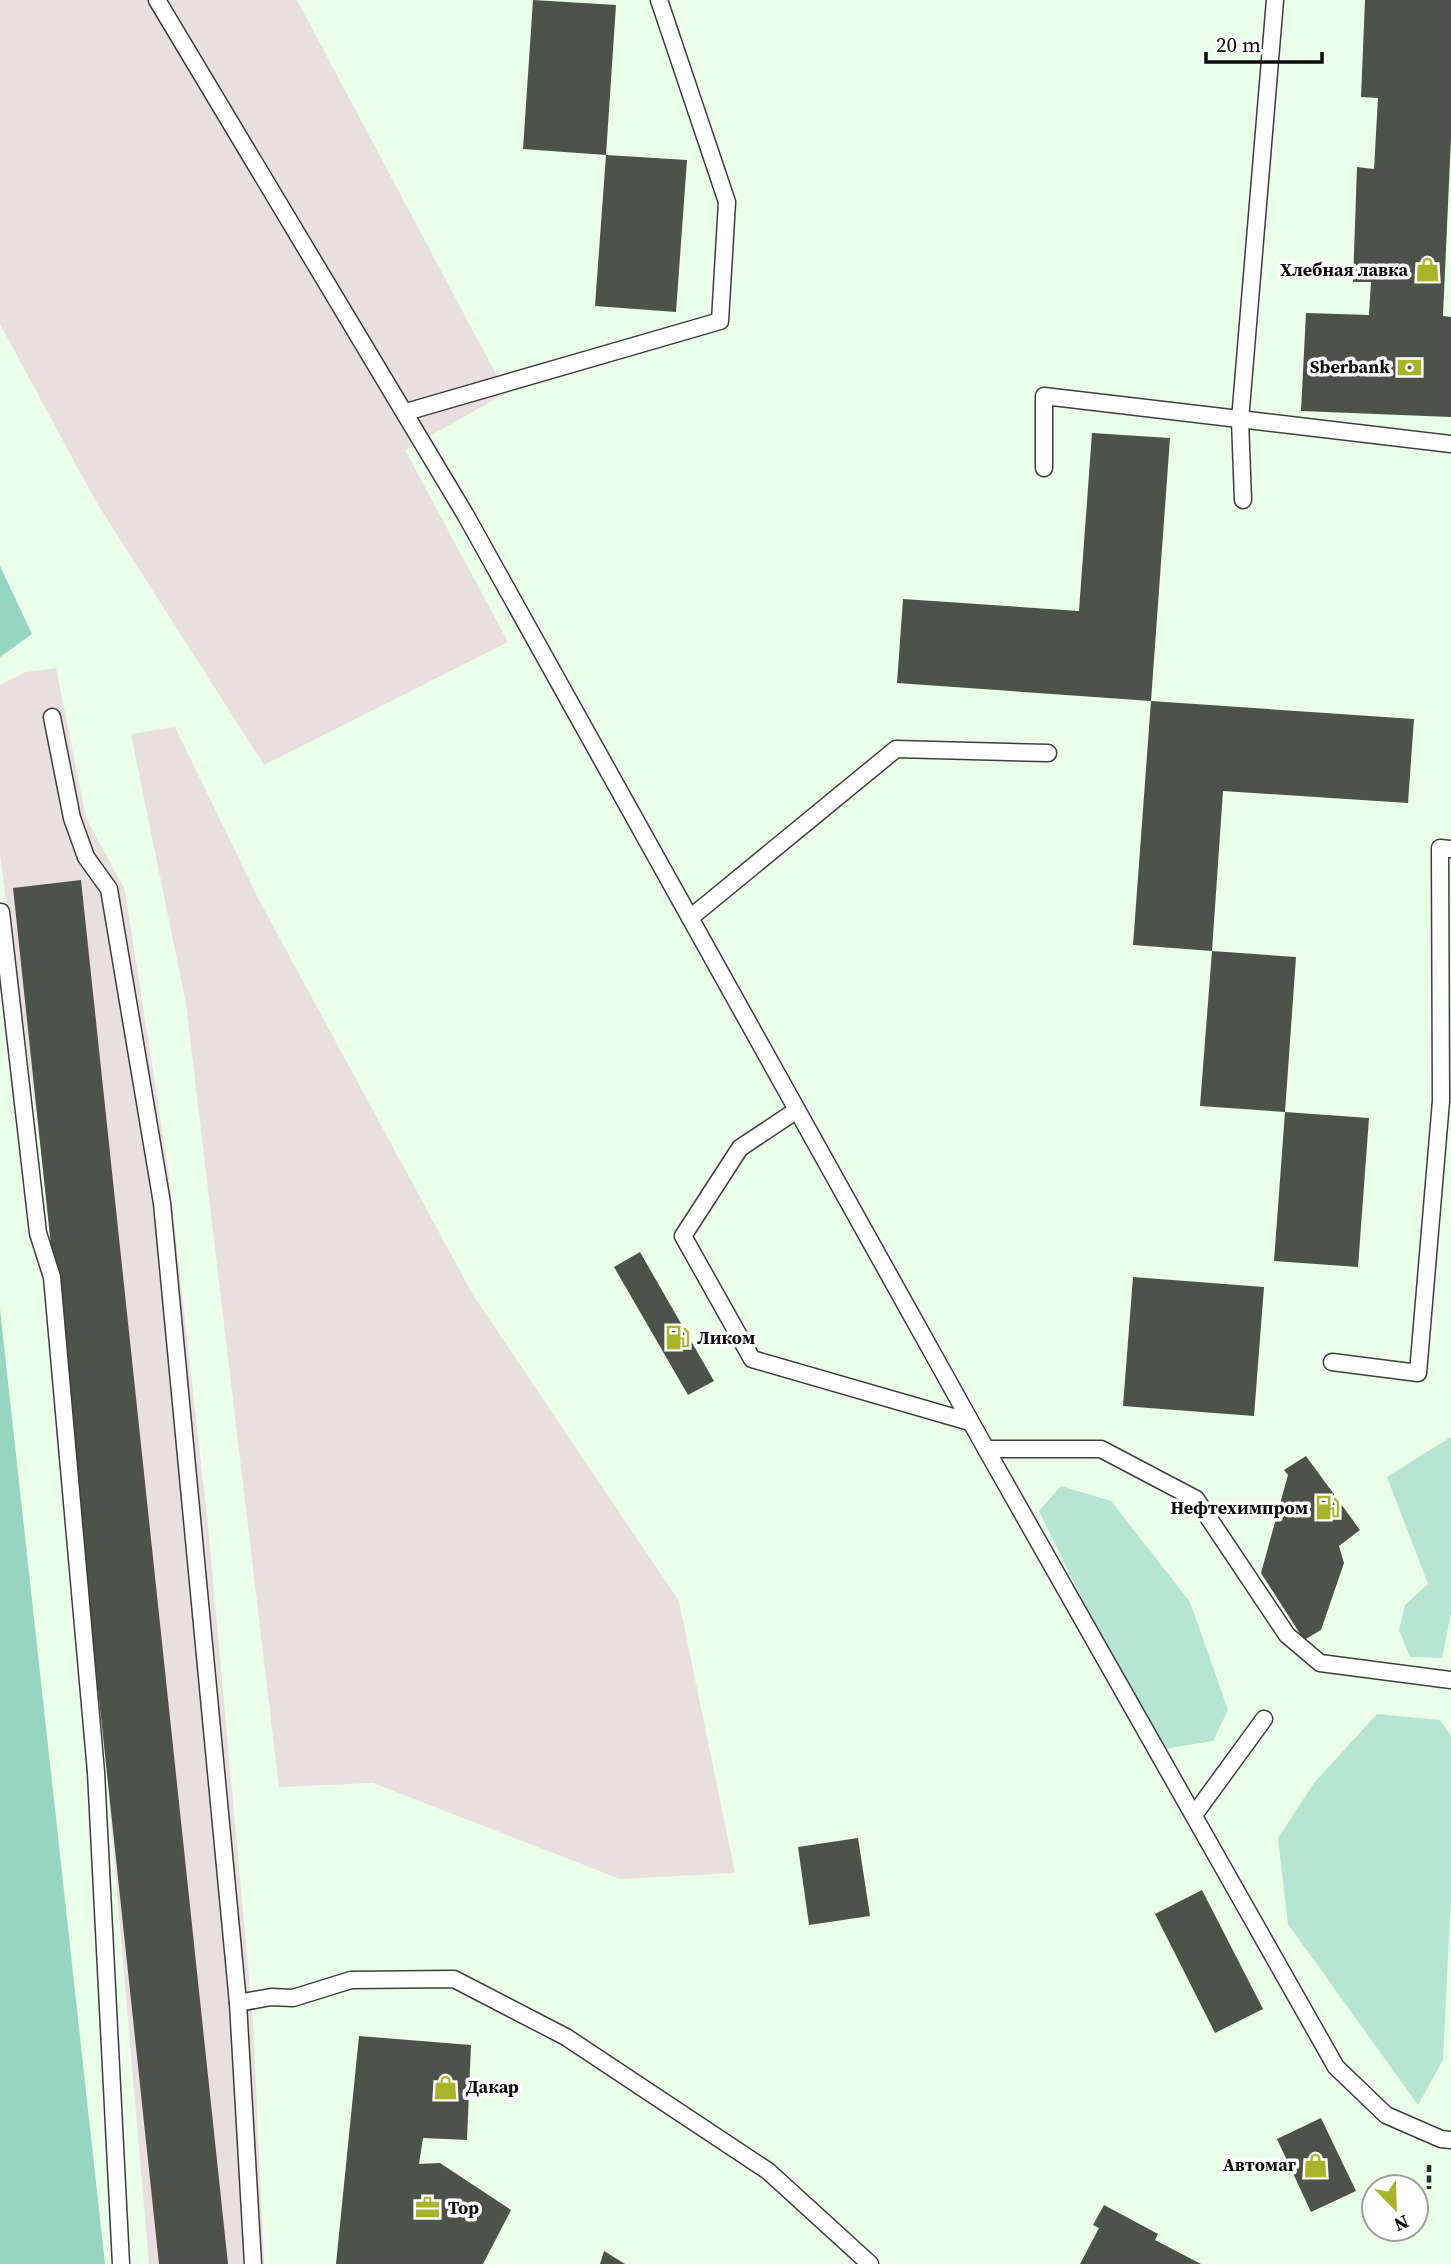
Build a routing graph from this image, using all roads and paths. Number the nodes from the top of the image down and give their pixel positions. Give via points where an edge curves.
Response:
1 (157, 0) edge
2 (659, 0) edge
3 (1275, 0) edge
4 (406, 412) junction
5 (1240, 420) junction
6 (1451, 444) edge
7 (1044, 468) dead end
8 (1243, 500) dead end
9 (52, 717) dead end
10 (1048, 754) dead end
11 (1451, 849) edge
12 (1, 912) edge
13 (690, 918) junction
14 (797, 1110) junction
15 (1332, 1362) dead end
16 (970, 1422) junction
17 (986, 1449) junction
18 (1451, 1680) edge
19 (1264, 1719) dead end
20 (1194, 1815) junction
21 (238, 2003) junction
22 (1451, 2140) edge
23 (121, 2264) edge
24 (253, 2264) edge
25 (870, 2264) edge

1 - 4 lane
2 - 4 lane via 727,202 720,321
3 - 5 lane
4 - 13 lane
5 - 6 lane
5 - 7 lane via 1044,396
5 - 8 lane
9 - 21 lane via 72,818 86,857 109,888 162,1203
10 - 13 lane via 896,748
11 - 15 lane via 1440,848 1441,1101 1418,1373
12 - 23 lane via 38,1233 52,1278 96,1772
13 - 14 lane
14 - 16 lane
14 - 16 lane via 740,1148 683,1236 752,1359
16 - 17 lane
17 - 18 lane via 1101,1449 1196,1499 1287,1634 1320,1663
17 - 20 lane
19 - 20 lane
20 - 22 lane via 1336,2067 1387,2115
21 - 24 lane
21 - 25 lane via 293,1998 351,1980 454,1979 566,2037 768,2171

